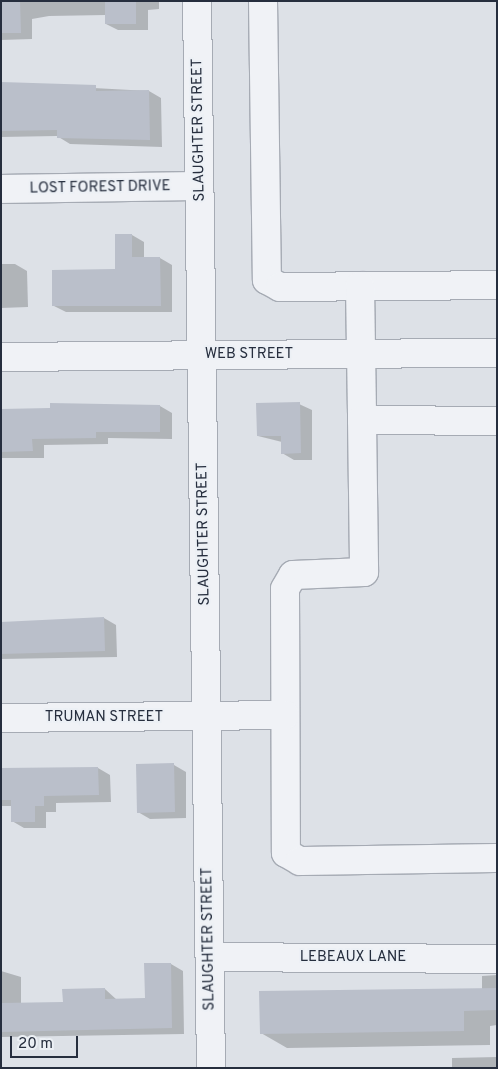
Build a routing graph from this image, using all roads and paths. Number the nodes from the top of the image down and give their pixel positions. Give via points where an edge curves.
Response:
1 (197, 1) edge
2 (263, 1) edge
3 (200, 186) junction
4 (1, 189) edge
5 (497, 285) edge
6 (360, 286) junction
7 (497, 353) edge
8 (362, 354) junction
9 (202, 355) junction
10 (1, 357) edge
11 (362, 420) junction
12 (497, 421) edge
13 (285, 715) junction
14 (1, 718) edge
15 (206, 719) junction
16 (497, 858) edge
17 (210, 957) junction
18 (497, 959) edge
19 (211, 1068) edge

1 - 3 street, SLAUGHTER STREET
2 - 6 street via 267,280 280,287
3 - 4 street, LOST FOREST DRIVE
3 - 9 street, SLAUGHTER STREET
5 - 6 street
6 - 8 street
7 - 8 street, WEB STREET
8 - 9 street, WEB STREET
8 - 11 street
9 - 10 street, WEB STREET
9 - 15 street, SLAUGHTER STREET
11 - 12 street
11 - 13 street via 364,572 303,572 286,580
13 - 15 street, TRUMAN STREET
13 - 16 street via 284,843 291,859
14 - 15 street, TRUMAN STREET
15 - 17 street, SLAUGHTER STREET
17 - 18 street, LEBEAUX LANE
17 - 19 street, SLAUGHTER STREET

